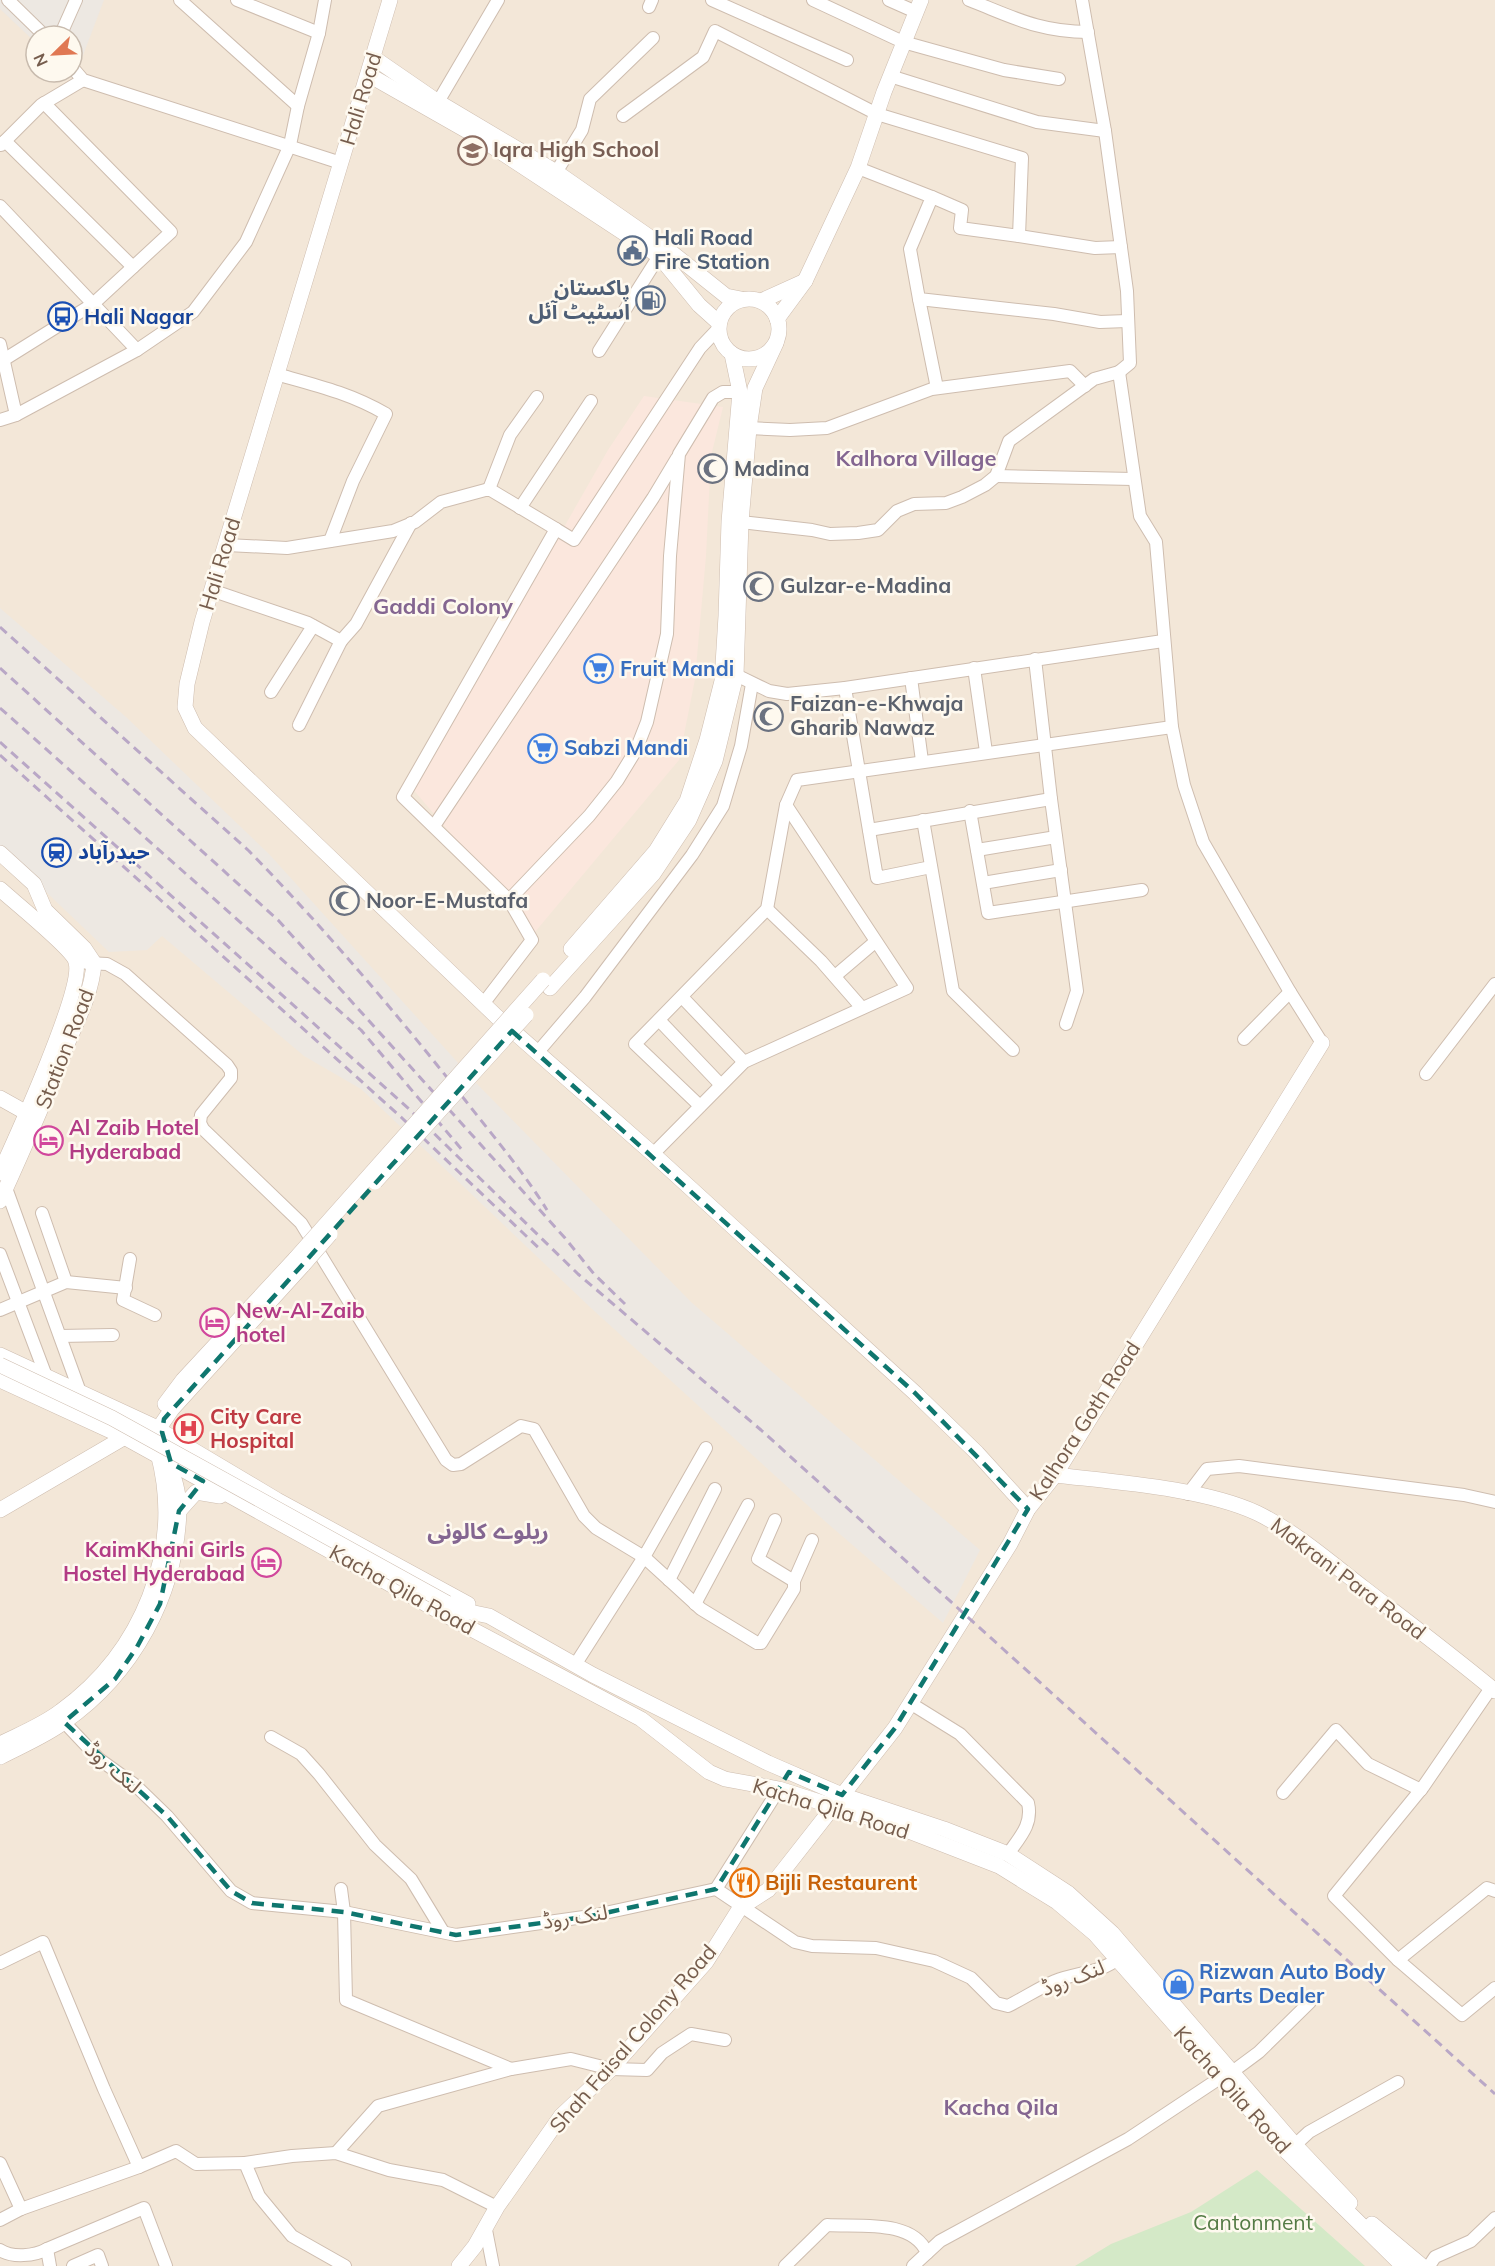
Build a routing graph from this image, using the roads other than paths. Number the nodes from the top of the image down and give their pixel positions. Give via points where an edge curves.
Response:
1 (8, 0) edge
2 (76, 0) edge
3 (180, 0) edge
4 (237, 0) edge
5 (325, 0) edge
6 (390, 0) edge
7 (498, 0) edge
8 (712, 0) edge
9 (813, 0) edge
10 (889, 0) edge
11 (969, 0) edge
12 (1082, 0) edge
13 (918, 6) edge
14 (33, 24) edge
15 (65, 24) edge
16 (1088, 32) junction
17 (319, 33) junction
18 (653, 38) dead end
19 (903, 42) junction
20 (374, 58) junction
21 (847, 60) dead end
22 (369, 75) junction
23 (890, 76) junction
24 (1059, 79) dead end
25 (84, 80) edge
26 (76, 84) edge
27 (438, 102) junction
28 (44, 104) junction
29 (298, 106) junction
30 (877, 114) junction
31 (622, 116) dead end
32 (1105, 131) junction
33 (2, 143) edge
34 (290, 145) junction
35 (341, 163) junction
36 (858, 168) junction
37 (553, 177) junction
38 (932, 196) junction
39 (0, 206) edge
40 (1019, 236) junction
41 (1121, 247) junction
42 (659, 256) junction
43 (133, 267) junction
44 (805, 280) junction
45 (919, 298) junction
46 (741, 299) junction
47 (761, 301) junction
48 (93, 304) junction
49 (777, 319) junction
50 (1127, 321) junction
51 (719, 326) junction
52 (776, 343) junction
53 (0, 344) edge
54 (137, 350) junction
55 (599, 351) dead end
56 (732, 354) junction
57 (5, 359) junction
58 (1119, 372) junction
59 (276, 374) junction
60 (1084, 386) junction
61 (937, 388) junction
62 (740, 392) junction
63 (537, 397) dead end
64 (591, 401) dead end
65 (16, 416) junction
66 (0, 420) edge
67 (749, 428) junction
68 (679, 454) junction
69 (996, 476) junction
70 (1133, 479) junction
71 (489, 489) junction
72 (520, 508) junction
73 (741, 522) junction
74 (411, 523) junction
75 (556, 529) junction
76 (330, 541) junction
77 (227, 545) junction
78 (211, 590) junction
79 (313, 626) junction
80 (341, 641) junction
81 (1163, 641) junction
82 (1035, 659) junction
83 (974, 668) junction
84 (736, 675) junction
85 (911, 678) junction
86 (752, 684) junction
87 (845, 688) junction
88 (271, 692) dead end
89 (299, 725) dead end
90 (1172, 727) junction
91 (1045, 744) junction
92 (986, 752) junction
93 (922, 761) junction
94 (859, 771) junction
95 (1051, 799) junction
96 (786, 805) junction
97 (970, 811) junction
98 (923, 820) junction
99 (434, 826) junction
100 (869, 830) junction
101 (1056, 837) junction
102 (977, 850) junction
103 (0, 853) edge
104 (931, 867) junction
105 (1061, 870) junction
106 (983, 883) junction
107 (0, 889) edge
108 (1142, 890) dead end
109 (509, 900) junction
110 (1065, 901) junction
111 (767, 909) junction
112 (875, 942) junction
113 (76, 962) junction
114 (94, 963) junction
115 (834, 975) junction
116 (547, 984) junction
117 (1495, 984) edge
118 (1290, 992) junction
119 (682, 997) junction
120 (483, 1004) junction
121 (862, 1008) junction
122 (659, 1020) junction
123 (1066, 1024) dead end
124 (1244, 1039) dead end
125 (1322, 1043) joint
126 (1013, 1050) dead end
127 (537, 1053) junction
128 (744, 1062) junction
129 (1426, 1074) dead end
130 (720, 1084) junction
131 (0, 1098) edge
132 (699, 1106) junction
133 (32, 1116) junction
134 (653, 1154) junction
135 (0, 1173) edge
136 (3, 1194) edge
137 (42, 1213) dead end
138 (0, 1254) edge
139 (130, 1259) dead end
140 (66, 1282) junction
141 (126, 1288) junction
142 (43, 1292) junction
143 (18, 1302) junction
144 (0, 1310) edge
145 (155, 1315) dead end
146 (113, 1335) dead end
147 (60, 1336) junction
148 (0, 1355) edge
149 (0, 1365) edge
150 (46, 1377) junction
151 (0, 1380) edge
152 (80, 1392) junction
153 (156, 1428) junction
154 (124, 1437) junction
155 (706, 1448) dead end
156 (165, 1460) junction
157 (1055, 1475) junction
158 (715, 1489) dead end
159 (1188, 1494) junction
160 (1495, 1502) edge
161 (243, 1504) junction
162 (748, 1505) dead end
163 (0, 1509) edge
164 (1028, 1509) junction
165 (179, 1511) junction
166 (775, 1520) dead end
167 (812, 1540) dead end
168 (644, 1557) junction
169 (669, 1580) junction
170 (794, 1581) junction
171 (695, 1604) junction
172 (454, 1607) junction
173 (489, 1616) junction
174 (484, 1635) junction
175 (575, 1665) junction
176 (1493, 1689) edge
177 (910, 1703) junction
178 (64, 1722) junction
179 (271, 1737) dead end
180 (0, 1744) edge
181 (0, 1757) edge
182 (768, 1763) junction
183 (760, 1785) junction
184 (779, 1789) junction
185 (1420, 1790) junction
186 (1283, 1793) dead end
187 (837, 1801) junction
188 (1008, 1854) junction
189 (341, 1888) dead end
190 (716, 1889) junction
191 (1495, 1890) edge
192 (740, 1908) junction
193 (344, 1912) junction
194 (442, 1930) junction
195 (1117, 1959) junction
196 (1398, 1960) junction
197 (0, 1963) edge
198 (1495, 1988) edge
199 (1310, 2002) dead end
200 (725, 2040) dead end
201 (511, 2069) junction
202 (611, 2069) junction
203 (1226, 2075) junction
204 (1398, 2082) dead end
205 (1295, 2145) junction
206 (336, 2153) junction
207 (0, 2163) edge
208 (244, 2163) junction
209 (139, 2167) junction
210 (497, 2207) junction
211 (21, 2209) junction
212 (1495, 2218) edge
213 (0, 2220) edge
214 (486, 2230) junction
215 (47, 2249) junction
216 (0, 2250) edge
217 (927, 2253) junction
218 (50, 2266) edge
219 (73, 2266) edge
220 (102, 2266) edge
221 (166, 2266) edge
222 (345, 2266) edge
223 (459, 2266) edge
224 (493, 2266) edge
225 (785, 2266) edge
226 (913, 2266) edge
227 (1403, 2266) edge
228 (1422, 2266) edge
229 (1429, 2266) edge

1 - 14 street
2 - 15 street
3 - 29 street
4 - 17 street
5 - 17 street
6 - 20 street, Hali Road
7 - 27 street
8 - 21 street
9 - 19 street
10 - 13 street
11 - 16 street via 1057,32
12 - 16 street
13 - 19 street
16 - 32 street
17 - 29 street
18 - 37 street via 590,99 582,130
19 - 23 street
19 - 24 street via 1004,70
20 - 22 street, Hali Road
20 - 27 street
22 - 35 street, Hali Road
22 - 37 street
23 - 30 street
23 - 32 street via 1036,122
25 - 34 street
26 - 28 street
27 - 37 street
28 - 33 street
28 - 43 street via 171,232
29 - 34 street
30 - 31 street via 715,31 703,57
30 - 36 street
30 - 40 street via 1022,158
32 - 41 street
33 - 43 street
34 - 35 street
34 - 54 street via 246,242 193,312
35 - 59 street, Hali Road
36 - 38 street
36 - 44 street
37 - 42 street
37 - 46 street via 671,252 726,296
38 - 40 street via 962,210 960,228
38 - 45 street via 910,249
39 - 48 street
40 - 41 street via 1095,248
41 - 50 street
42 - 51 street
42 - 55 street
43 - 48 street
44 - 47 street
44 - 49 street
45 - 50 street via 1100,322
45 - 61 street
46 - 47 street
46 - 51 street via 725,310
47 - 49 street via 774,311
48 - 54 street
48 - 57 street
49 - 52 street
50 - 58 street via 1130,363
51 - 56 street via 724,347
51 - 75 street via 700,348 574,540
52 - 56 street via 770,351 751,359
52 - 67 street via 754,388
53 - 57 street
54 - 65 street
56 - 62 street
57 - 65 street
58 - 60 street
58 - 70 street
59 - 76 street via 338,390 386,414 353,480
59 - 77 street, Hali Road
60 - 61 street via 1070,371
60 - 69 street via 1010,441
61 - 67 street via 827,428
62 - 68 street via 723,392 713,398
62 - 116 street via 722,681 707,740 687,801 656,851
63 - 71 street via 510,435
64 - 72 street
65 - 66 street
67 - 73 street
68 - 99 street
68 - 109 street via 667,634 647,722 618,781
69 - 70 street
69 - 73 street via 946,503 914,504 897,511 878,530 830,534
70 - 81 street via 1140,516 1156,542
71 - 72 street
71 - 74 street via 441,502
72 - 75 street
73 - 84 street
74 - 76 street via 393,531
74 - 80 street via 356,624
75 - 99 street via 403,796
76 - 77 street via 287,548
77 - 78 street, Hali Road
78 - 79 street
78 - 120 street, Hali Road via 187,684 185,707 195,728
79 - 80 street
79 - 88 street
80 - 89 street
81 - 82 street
81 - 90 street
82 - 83 street
82 - 91 street
83 - 85 street
83 - 92 street
84 - 86 street
84 - 116 street via 715,761 689,820 653,874
85 - 87 street
85 - 93 street
86 - 87 street via 787,694
86 - 127 street via 741,746 723,806 692,855 585,997
87 - 94 street
90 - 91 street
90 - 118 street via 1184,785 1203,842
91 - 92 street
91 - 95 street
92 - 93 street
93 - 94 street
94 - 96 street via 797,780
94 - 100 street
95 - 97 street
95 - 101 street
96 - 111 street
96 - 112 street
97 - 98 street
97 - 102 street
98 - 100 street
98 - 104 street
99 - 109 street
100 - 104 street via 877,878
101 - 102 street
101 - 105 street
102 - 106 street
103 - 114 street, Station Road via 33,884 45,910
104 - 126 street via 954,991
105 - 106 street
105 - 110 street
106 - 110 street via 988,913
107 - 113 street, Station Road
108 - 110 street
109 - 120 street via 532,940
110 - 123 street via 1077,991
111 - 115 street
111 - 119 street
112 - 115 street
112 - 121 street via 907,988
113 - 114 street
113 - 133 street, Station Road via 72,997
114 - 133 street, Station Road via 91,984
114 - 168 street via 107,964 125,974 227,1065 231,1078 201,1115 203,1129 302,1223 446,1460 453,1465 461,1464 521,1426 528,1426 534,1429 584,1516 596,1528
115 - 121 street
116 - 153 street, bridge via 299,1261
117 - 129 street
118 - 124 street
118 - 125 street
119 - 122 street
119 - 128 street
120 - 127 street, Hali Road
121 - 128 street
122 - 130 street
122 - 132 street via 635,1044
125 - 157 street, Kalhora Goth Road
127 - 134 street, Hali Road
128 - 130 street
130 - 132 street
131 - 133 street
132 - 134 street
133 - 135 street, Station Road
133 - 136 street, Station Road
134 - 164 street, Hali Road via 915,1393
136 - 142 street
137 - 140 street
138 - 143 street
139 - 141 street
140 - 141 street
140 - 142 street
141 - 145 street via 123,1300
142 - 143 street
142 - 147 street
143 - 144 street
143 - 150 street
146 - 147 street
147 - 152 street
148 - 150 street
149 - 172 street, bridge via 112,1418
150 - 152 street
151 - 154 street
152 - 153 street
153 - 154 street
153 - 156 street
153 - 173 street, Kacha Qila Road
154 - 156 street
154 - 163 street
155 - 168 street
156 - 161 street, Kacha Qila Road
156 - 165 street via 178,1494
156 - 180 street via 165,1534 160,1568 141,1617 109,1666 68,1706
157 - 159 street, Makrani Para Road
157 - 164 street, Kalhora Goth Road
158 - 169 street
159 - 160 street via 1207,1469 1239,1466
159 - 176 street, Makrani Para Road via 1235,1506 1281,1527
161 - 165 street via 200,1492 193,1494
161 - 174 street, Kacha Qila Road
162 - 171 street
164 - 177 street, Kalhora Goth Road via 1010,1545
165 - 178 street via 168,1572 146,1631 115,1679
166 - 170 street via 758,1559
167 - 170 street
168 - 169 street
168 - 175 street
169 - 171 street
170 - 171 street via 794,1588 761,1643
172 - 173 street
172 - 174 street
173 - 175 street, Kacha Qila Road
174 - 183 street, Kacha Qila Road via 641,1719 709,1772
175 - 182 street, Kacha Qila Road
176 - 185 street
177 - 187 street, Kalhora Goth Road via 896,1728
177 - 188 street via 960,1734 1028,1803 1028,1825
178 - 181 street
178 - 193 street, لنک روڈ via 99,1759 135,1785 167,1816 231,1891 252,1903
179 - 194 street via 301,1754 319,1774 375,1845 411,1879
182 - 183 street via 755,1770
182 - 187 street, Kacha Qila Road
183 - 184 street, Kacha Qila Road
184 - 187 street, Kacha Qila Road
184 - 190 street
185 - 186 street via 1368,1764 1336,1730
185 - 196 street via 1334,1896
187 - 188 street, Kacha Qila Road via 944,1829
187 - 192 street, Shah Faisal Colony Road via 768,1890
187 - 195 street, Kacha Qila Road via 999,1866 1077,1917
188 - 203 street, Kacha Qila Road via 1090,1911 1134,1957
189 - 193 street
190 - 192 street, لنک روڈ
190 - 194 street, لنک روڈ via 591,1916 456,1935
191 - 196 street via 1487,1888
192 - 195 street, لنک روڈ via 795,1942 876,1948 934,1960 971,1978 996,2002 1008,2006 1080,1972 1108,1967
192 - 202 street, Shah Faisal Colony Road via 706,1962
193 - 194 street, لنک روڈ
193 - 201 street via 346,2000
195 - 203 street, Kacha Qila Road
196 - 198 street via 1462,2015
197 - 209 street via 44,1942
199 - 203 street via 1259,2052
200 - 202 street via 691,2034 662,2053 647,2070
201 - 202 street via 571,2059
201 - 206 street via 378,2106
202 - 210 street, Shah Faisal Colony Road via 561,2116
203 - 205 street, Kacha Qila Road
203 - 217 street via 1128,2139 940,2241
203 - 227 street, Kacha Qila Road via 1325,2192
204 - 205 street via 1308,2132
205 - 228 street, Kacha Qila Road via 1373,2225
206 - 208 street
206 - 210 street via 389,2170 443,2180
207 - 211 street
208 - 209 street via 196,2164 176,2151
208 - 222 street via 259,2196 292,2236
209 - 211 street
210 - 214 street, Shah Faisal Colony Road
211 - 213 street
212 - 229 street via 1471,2241 1435,2257
214 - 223 street, Shah Faisal Colony Road
214 - 224 street
215 - 216 street via 29,2254 5,2254
215 - 218 street
215 - 221 street via 144,2208
217 - 225 street via 922,2241 902,2230 827,2225
217 - 226 street
219 - 220 street via 98,2255

